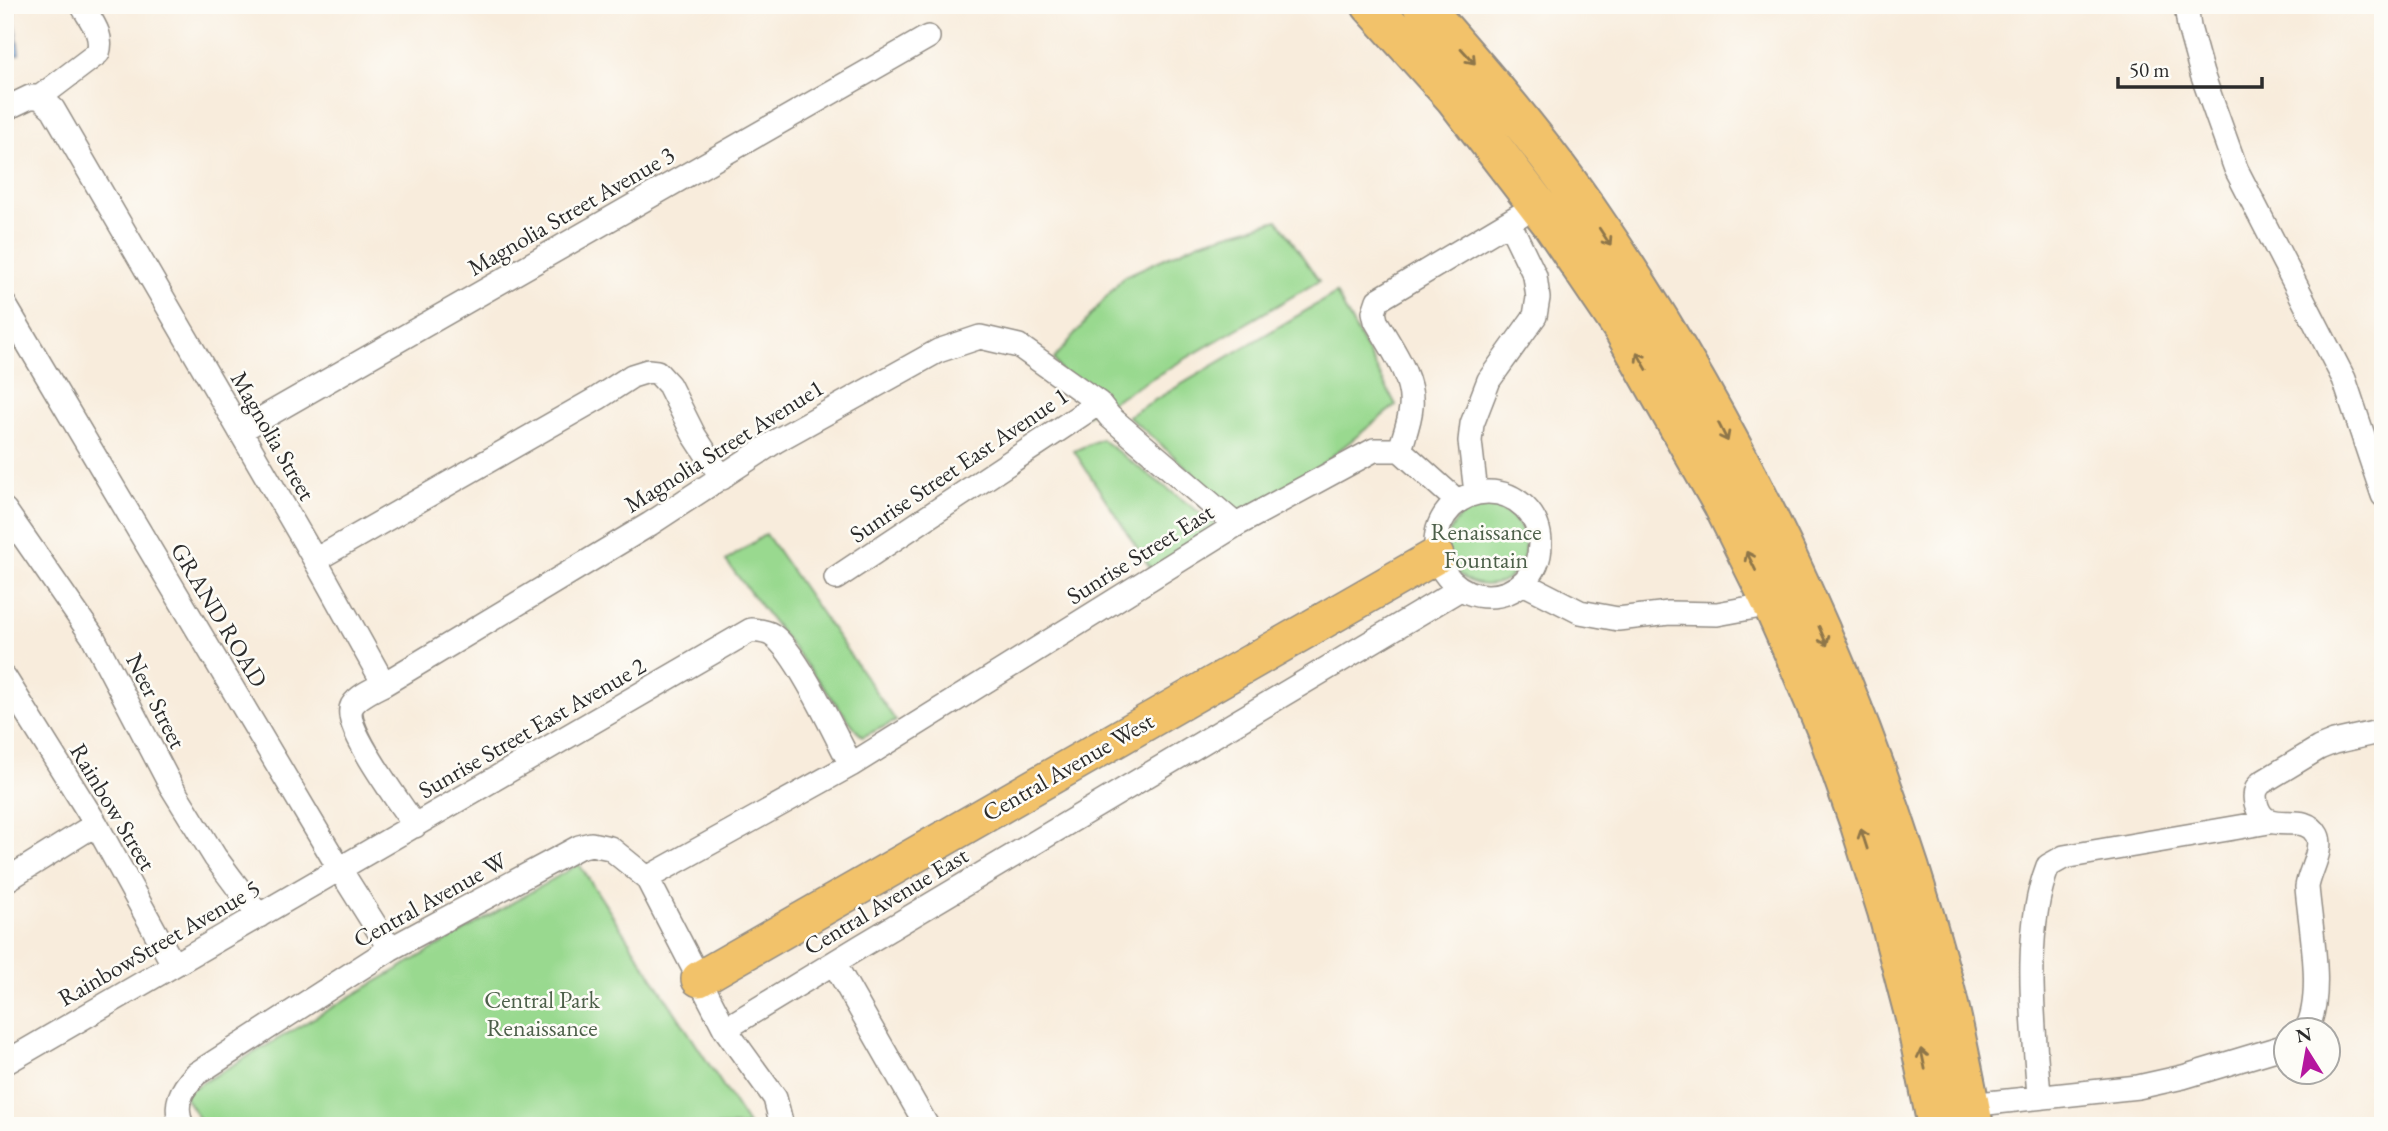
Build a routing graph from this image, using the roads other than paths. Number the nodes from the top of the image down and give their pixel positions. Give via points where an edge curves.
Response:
1 (82, 5) edge
2 (1371, 5) edge
3 (1422, 5) edge
4 (2186, 5) edge
5 (928, 37) dead end
6 (40, 97) junction
7 (5, 108) edge
8 (1523, 213) junction
9 (5, 305) edge
10 (1099, 403) junction
11 (240, 431) junction
12 (1400, 450) junction
13 (722, 478) junction
14 (2383, 495) edge
15 (1466, 497) junction
16 (5, 510) edge
17 (1236, 525) junction
18 (1436, 556) junction
19 (315, 560) junction
20 (836, 578) dead end
21 (1522, 583) junction
22 (1460, 589) junction
23 (1772, 604) junction
24 (5, 678) edge
25 (384, 684) junction
26 (13, 711) edge
27 (2383, 731) edge
28 (851, 765) junction
29 (2269, 822) junction
30 (96, 824) junction
31 (415, 826) junction
32 (339, 868) junction
33 (647, 878) junction
34 (5, 881) edge
35 (259, 916) junction
36 (390, 949) junction
37 (834, 963) junction
38 (173, 964) junction
39 (699, 979) junction
40 (2313, 1016) edge
41 (726, 1029) junction
42 (2272, 1050) edge
43 (5, 1063) edge
44 (2039, 1096) junction
45 (1971, 1116) edge
46 (182, 1126) edge
47 (782, 1126) edge
48 (927, 1126) edge
49 (1937, 1126) edge

1 - 6 street via 100,35 98,53
2 - 8 highway via 1454,97
3 -> 45 highway via 1484,75 1592,217 1705,397 1796,575 1891,811 1942,980
4 - 14 street via 2206,86 2236,169 2344,379
5 - 11 street, Magnolia Street Avenue 3
6 - 7 street
6 - 11 street, Magnolia Street via 53,109
8 - 12 street via 1377,302 1376,320 1411,393
8 - 15 street via 1538,298 1535,316 1489,380 1472,424
23 -> 8 highway via 1722,503 1630,340
9 - 32 street, GRAND ROAD
10 - 13 street, Magnolia Street Avenue1 via 1019,346 980,337 938,351 776,441
10 - 17 street, Sunrise Street East Avenue 1
10 - 20 street, Sunrise Street East Avenue 1
11 - 19 street, Magnolia Street
12 - 15 street
12 - 17 street, Sunrise Street East via 1374,450
13 - 19 street via 669,385 657,372 648,371 632,376
13 - 25 street, Magnolia Street Avenue1
15 - 18 street via 1443,516
15 - 21 street via 1496,492 1516,499 1531,513 1540,532 1540,553 1533,572
16 - 35 street, Neer Street via 93,637 171,786
17 - 28 street, Sunrise Street East
18 - 22 street via 1445,575
18 - 39 main road, Central Avenue West
19 - 25 street, Magnolia Street
21 - 22 street via 1500,596 1479,596
21 - 23 street via 1580,612 1618,619 1717,614
22 - 37 street, Central Avenue East
49 -> 23 highway via 1887,911 1826,729
24 - 26 street, Rainbow Street
25 - 31 street via 352,706 350,716 364,750
26 - 30 street, Rainbow Street
27 - 29 street via 2319,748 2261,783 2255,796 2258,811
28 - 31 street, Sunrise Street East Avenue 2 via 791,654 773,635 751,630
28 - 33 street, Sunrise Street East
29 - 40 street via 2303,823 2317,835 2318,855 2307,887 2316,989
29 - 44 street via 2064,857 2048,866 2035,926 2032,999
30 - 34 street
30 - 38 street, Rainbow Street
31 - 32 street, Sunrise Street East Avenue 2
32 - 35 street, RainbowStreet Avenue 5
32 - 36 street, GRAND ROAD
33 - 36 street, Central Avenue W via 610,848 579,847
33 - 39 street, Central Avenue W
35 - 38 street, RainbowStreet Avenue 5
36 - 46 street, Central Avenue W via 196,1074 181,1089
37 - 41 street, Central Avenue East
37 - 48 street
38 - 43 street, RainbowStreet Avenue 5
39 - 41 street, Central Avenue W
41 - 47 street via 775,1098
42 - 44 street via 2138,1087
44 - 45 street

